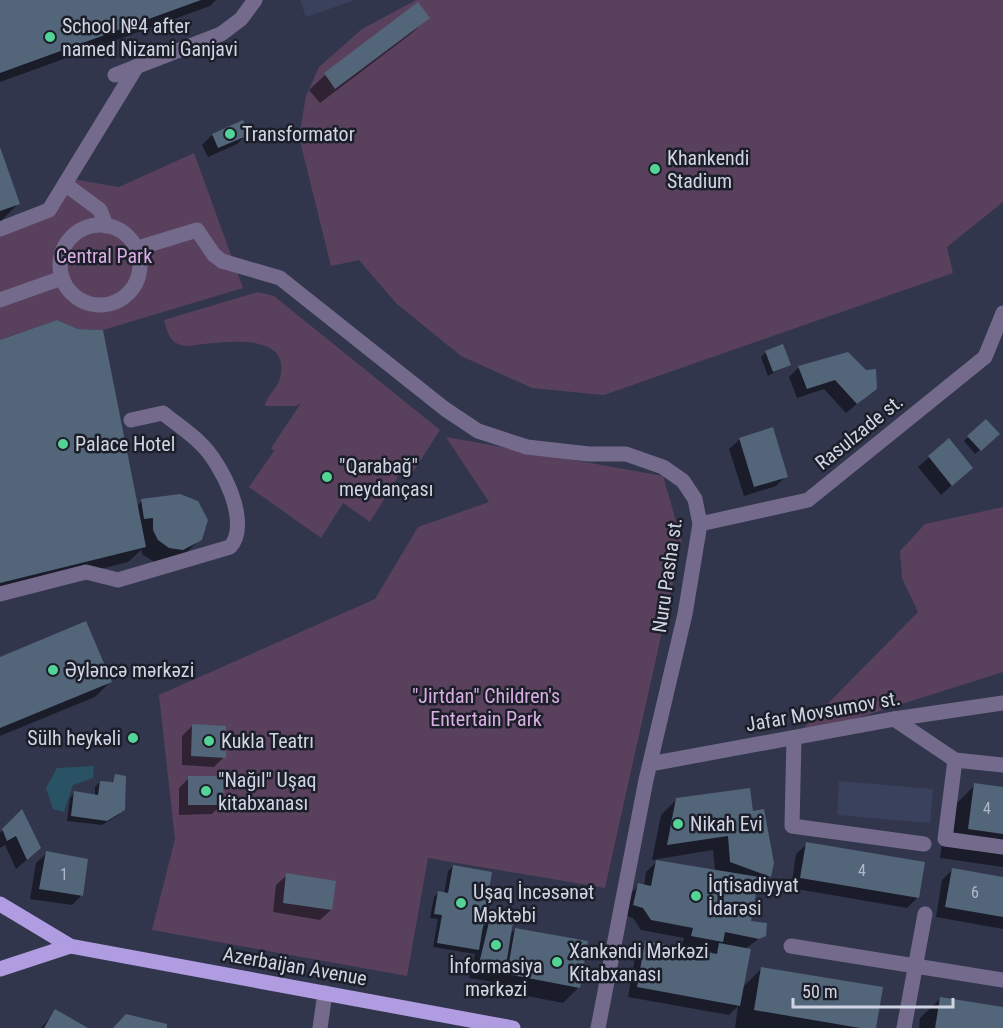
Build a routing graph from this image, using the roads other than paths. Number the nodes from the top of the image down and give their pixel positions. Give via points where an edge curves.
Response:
1 (255, 0) edge
2 (137, 66) junction
3 (116, 75) dead end
4 (65, 184) junction
5 (106, 226) junction
6 (0, 229) edge
7 (138, 248) junction
8 (62, 278) junction
9 (0, 300) edge
10 (1003, 313) edge
11 (131, 420) dead end
12 (700, 524) junction
13 (0, 594) edge
14 (1003, 703) edge
15 (894, 719) junction
16 (794, 738) junction
17 (955, 760) junction
18 (650, 764) junction
19 (1003, 765) edge
20 (924, 844) dead end
21 (1003, 847) edge
22 (0, 904) edge
23 (925, 914) dead end
24 (70, 946) junction
25 (790, 946) dead end
26 (916, 966) junction
27 (0, 969) edge
28 (1003, 981) edge
29 (325, 993) junction
30 (320, 1028) edge
31 (513, 1028) edge
32 (598, 1028) edge
33 (904, 1028) edge

1 - 2 street via 242,19 221,34
2 - 3 street
2 - 4 street
4 - 5 street via 100,210
4 - 6 street via 49,210
5 - 7 street via 119,230
5 - 8 street via 80,230 69,239 62,251
7 - 8 street via 140,276 125,297 114,303 89,304 75,297
7 - 12 street, Nuru Pasha st. via 197,230 222,261 280,278 478,431 527,447 626,454 663,467 683,481 695,499
8 - 9 street
10 - 12 street, Rasulzade st. via 986,357 808,500
11 - 13 street via 163,413 200,442 218,463 231,496 239,523 237,539 230,547 118,580 86,572
12 - 18 street, Nuru Pasha st. via 685,614
14 - 15 street, Jafar Movsumov st.
15 - 16 street, Jafar Movsumov st.
15 - 17 street
16 - 18 street, Jafar Movsumov st.
16 - 20 street via 792,826
17 - 19 street
17 - 21 street via 945,839
18 - 32 street, Nuru Pasha st.
22 - 24 main road
23 - 26 street
24 - 27 main road
24 - 29 main road, Azerbaijan Avenue
25 - 26 street
26 - 28 street
26 - 33 street
29 - 30 street
29 - 31 main road, Azerbaijan Avenue

